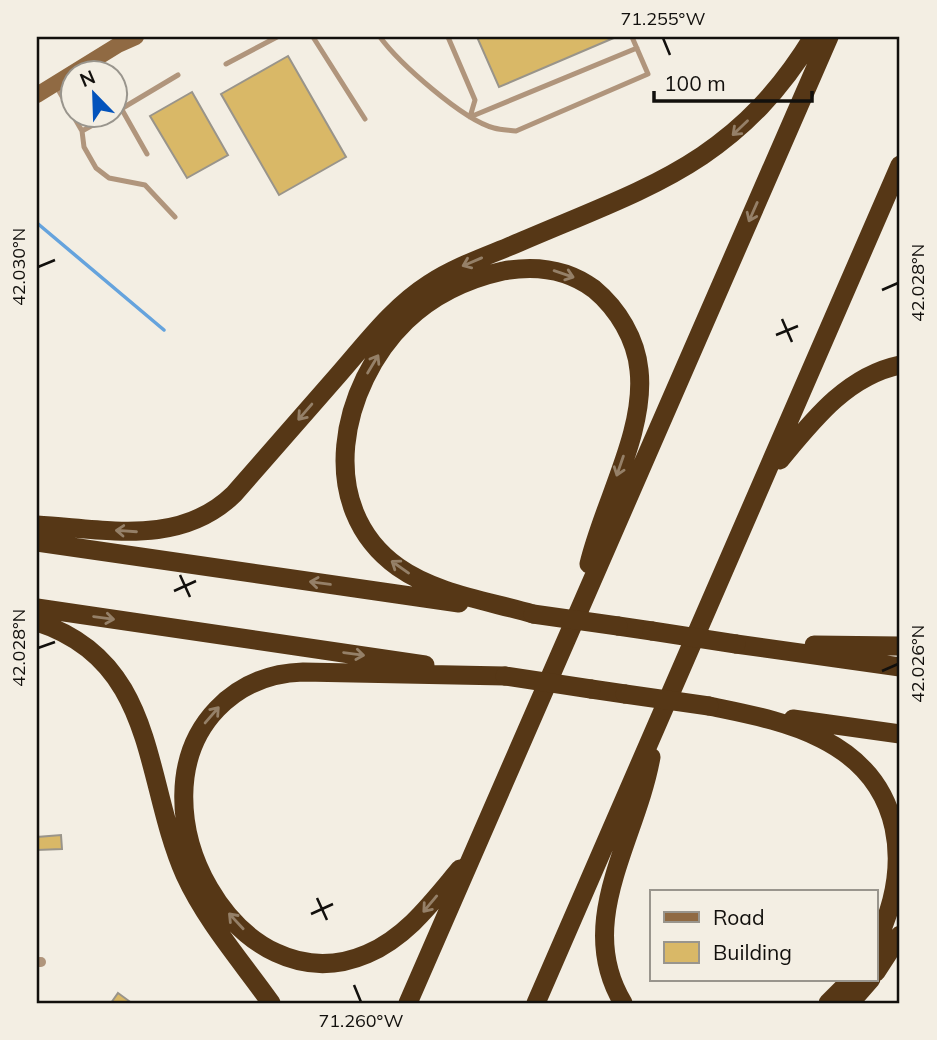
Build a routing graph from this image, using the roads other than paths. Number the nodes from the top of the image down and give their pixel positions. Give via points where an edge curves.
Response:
1 (136, 37) edge
2 (277, 37) edge
3 (313, 37) edge
4 (380, 37) edge
5 (448, 37) edge
6 (632, 37) edge
7 (813, 37) edge
8 (829, 37) edge
9 (636, 48) junction
10 (226, 64) dead end
11 (178, 75) dead end
12 (54, 84) junction
13 (37, 94) edge
14 (130, 103) edge
15 (470, 117) junction
16 (365, 119) dead end
17 (130, 128) edge
18 (82, 131) joint
19 (147, 154) dead end
20 (900, 165) edge
21 (175, 217) dead end
22 (900, 365) edge
23 (765, 477) junction
24 (37, 525) edge
25 (37, 542) edge
26 (37, 608) edge
27 (533, 614) junction
28 (577, 615) junction
29 (37, 622) edge
30 (736, 644) junction
31 (900, 646) edge
32 (900, 667) edge
33 (505, 676) junction
34 (709, 706) junction
35 (657, 723) junction
36 (900, 734) edge
37 (474, 852) junction
38 (900, 934) edge
39 (878, 938) edge
40 (878, 969) edge
41 (850, 981) edge
42 (869, 981) edge
43 (271, 1003) edge
44 (408, 1003) edge
45 (536, 1003) edge
46 (623, 1003) edge
47 (828, 1003) edge
48 (850, 1003) edge

1 - 12 main road
2 - 10 lane
3 - 16 lane
4 - 15 lane via 392,53
5 - 15 lane via 475,100
6 - 9 lane
7 -> 24 highway via 759,109 698,162 454,271 404,302 234,494 211,513 160,531
8 -> 28 highway
9 - 15 lane
9 - 15 lane via 648,74 516,131 494,128
11 - 14 lane
12 - 13 main road
12 - 18 lane
17 - 19 lane
18 - 21 lane via 84,148 96,168 109,178 145,185
20 - 23 highway
22 - 23 highway via 866,377 833,401
23 - 35 highway
27 -> 25 highway
26 -> 33 highway
27 -> 28 highway via 436,586 394,564 358,522 345,468 350,419 361,386 400,327 460,285 530,268 571,276 602,296 628,332 639,368 636,414 593,547
27 - 30 highway, bridge
28 - 37 highway
29 - 43 highway via 92,652 128,695 142,725 187,880
30 - 31 highway
30 - 32 highway
33 - 34 highway, bridge
37 -> 33 highway via 417,919 382,947 336,963 288,959 250,936 208,884 186,825 184,771 199,732 221,705 246,687 274,676 303,672
34 - 36 highway
34 - 39 highway via 782,723 824,739 860,766 878,787 894,824 898,860 891,904
35 - 45 highway
35 - 46 highway via 644,794 603,920 607,967
37 - 44 highway
38 - 40 highway
41 - 47 highway
42 - 48 highway

